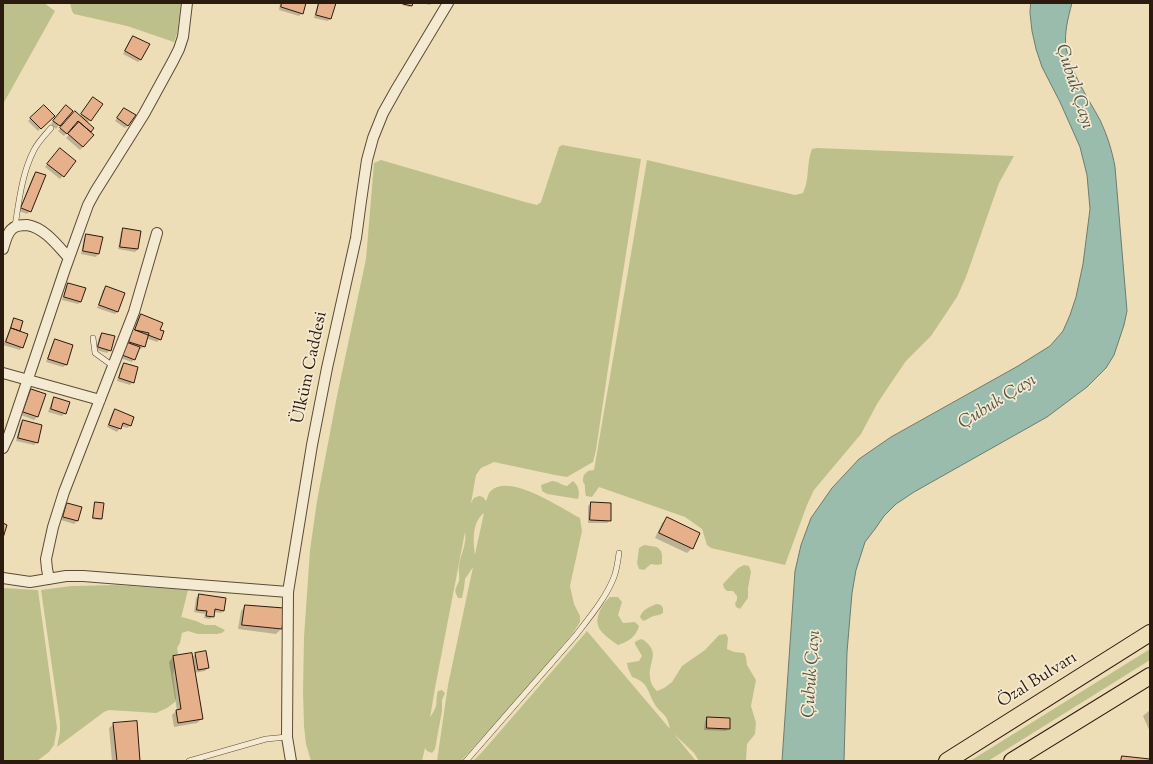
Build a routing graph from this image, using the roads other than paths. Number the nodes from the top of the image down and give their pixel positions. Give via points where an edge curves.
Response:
1 (187, 3) edge
2 (448, 3) edge
3 (51, 128) dead end
4 (15, 226) junction
5 (157, 233) dead end
6 (3, 249) edge
7 (69, 258) junction
8 (93, 338) dead end
9 (113, 366) junction
10 (3, 373) edge
11 (27, 380) junction
12 (100, 400) junction
13 (3, 448) edge
14 (619, 553) dead end
15 (3, 578) edge
16 (49, 579) junction
17 (288, 592) junction
18 (1150, 633) edge
19 (1150, 676) edge
20 (287, 737) junction
21 (189, 761) edge
22 (291, 761) edge
23 (466, 761) edge
24 (947, 761) edge
25 (1012, 761) edge

1 - 7 street via 179,49 144,114 88,205
2 - 17 street, Ülküm Caddesi via 383,113 367,160 356,238 313,437
3 - 4 lane via 34,149 30,159 23,180
4 - 6 street
4 - 7 street via 38,228
5 - 9 street via 134,312
7 - 11 street
8 - 9 lane via 95,353
9 - 12 street
10 - 11 street
11 - 12 street
11 - 13 street
12 - 16 street via 52,527 46,559
14 - 23 lane via 614,578 592,614
15 - 16 street via 30,582
16 - 17 street via 83,576
17 - 20 street, Ülküm Caddesi
18 - 24 highway, Özal Bulvarı
19 - 25 highway
20 - 21 lane via 266,739
20 - 22 street, Ülküm Caddesi

